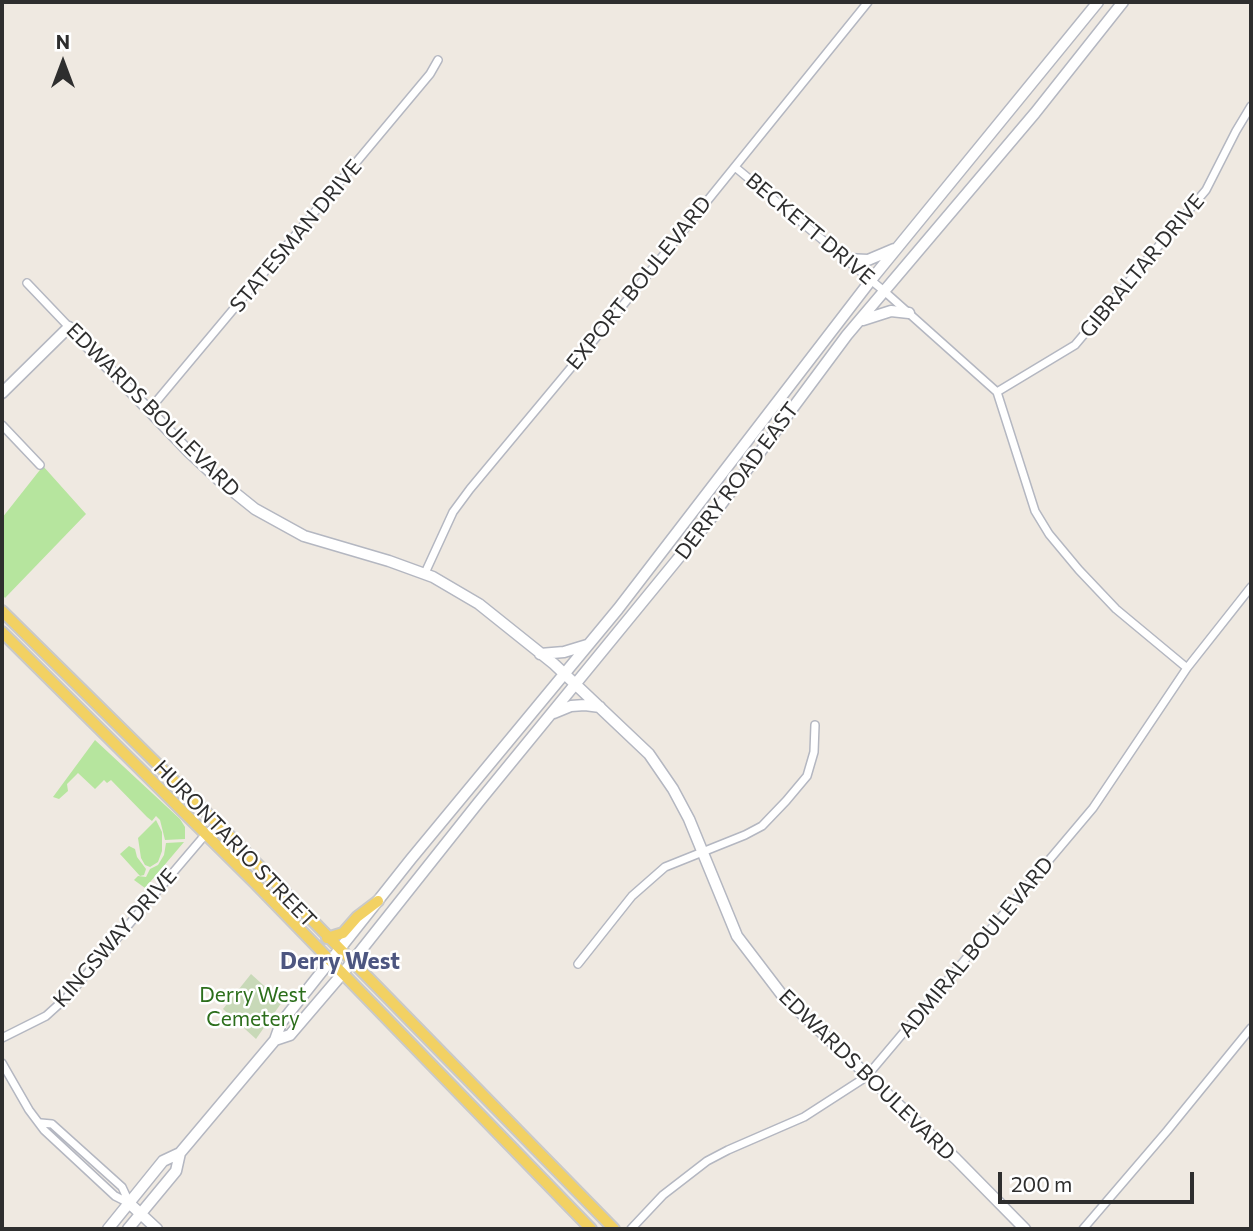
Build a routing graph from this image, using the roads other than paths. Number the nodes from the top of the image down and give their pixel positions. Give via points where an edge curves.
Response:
1 (868, 2) edge
2 (1098, 2) edge
3 (1123, 2) edge
4 (438, 60) dead end
5 (1251, 106) edge
6 (735, 167) junction
7 (898, 247) junction
8 (846, 260) junction
9 (871, 280) junction
10 (27, 284) dead end
11 (884, 291) junction
12 (909, 313) junction
13 (859, 321) junction
14 (69, 327) junction
15 (816, 350) junction
16 (829, 359) junction
17 (785, 391) junction
18 (2, 393) edge
19 (997, 393) junction
20 (798, 401) junction
21 (150, 410) junction
22 (2, 425) edge
23 (40, 465) dead end
24 (425, 573) junction
25 (643, 577) junction
26 (654, 587) junction
27 (1251, 587) edge
28 (618, 610) junction
29 (2, 611) edge
30 (629, 618) junction
31 (2, 632) edge
32 (588, 645) junction
33 (540, 654) junction
34 (1187, 668) junction
35 (564, 673) junction
36 (576, 684) junction
37 (600, 707) junction
38 (551, 715) junction
39 (815, 725) dead end
40 (218, 824) junction
41 (205, 835) junction
42 (703, 852) junction
43 (378, 901) junction
44 (327, 938) junction
45 (339, 950) junction
46 (331, 961) junction
47 (352, 962) junction
48 (578, 964) dead end
49 (343, 973) junction
50 (1251, 1028) edge
51 (2, 1038) edge
52 (275, 1040) junction
53 (2, 1063) edge
54 (866, 1077) junction
55 (180, 1153) junction
56 (129, 1203) junction
57 (141, 1214) junction
58 (108, 1229) edge
59 (128, 1229) edge
60 (157, 1229) edge
61 (591, 1229) edge
62 (614, 1229) edge
63 (631, 1229) edge
64 (1025, 1229) edge
65 (1083, 1229) edge

1 - 6 street, EXPORT BOULEVARD
2 - 7 main road, DERRY ROAD EAST
3 - 11 main road, DERRY ROAD EAST
4 - 21 street, STATESMAN DRIVE
5 - 19 street, GIBRALTAR DRIVE via 1206,190 1075,345
6 - 8 street, BECKETT DRIVE
6 - 24 street, EXPORT BOULEVARD via 470,489 453,512
7 - 8 main road via 867,260
7 - 9 main road, DERRY ROAD EAST
8 - 9 street, BECKETT DRIVE
9 - 11 street, BECKETT DRIVE
9 - 15 main road, DERRY ROAD EAST
10 - 14 street, EDWARDS BOULEVARD
11 - 12 street, BECKETT DRIVE
11 - 13 main road, DERRY ROAD EAST
12 - 13 main road via 891,311
12 - 19 street, BECKETT DRIVE
13 - 16 main road, DERRY ROAD EAST
14 - 18 main road
14 - 21 main road, EDWARDS BOULEVARD
15 - 16 main road
15 - 17 main road, DERRY ROAD EAST
16 - 20 main road, DERRY ROAD EAST
17 - 20 main road
17 - 25 main road, DERRY ROAD EAST
19 - 34 street via 1035,511 1049,534 1116,609
20 - 26 main road, DERRY ROAD EAST
21 - 24 main road, EDWARDS BOULEVARD via 219,480 266,516 304,536
22 - 23 street
24 - 33 main road, EDWARDS BOULEVARD via 478,604
25 - 26 main road
25 - 28 main road, DERRY ROAD EAST
26 - 30 main road, DERRY ROAD EAST
27 - 34 street, ADMIRAL BOULEVARD
28 - 30 main road
28 - 32 main road, DERRY ROAD EAST
29 - 40 main road, HURONTARIO STREET
30 - 36 main road, DERRY ROAD EAST
31 - 41 main road, HURONTARIO STREET
32 - 33 main road
32 - 35 main road, DERRY ROAD EAST
33 - 35 main road, EDWARDS BOULEVARD
34 - 54 street, ADMIRAL BOULEVARD via 1093,808
35 - 36 main road, EDWARDS BOULEVARD
35 - 43 main road, DERRY ROAD EAST
36 - 37 main road, EDWARDS BOULEVARD
36 - 38 main road, DERRY ROAD EAST
37 - 38 main road via 571,706
37 - 42 main road, EDWARDS BOULEVARD via 649,754 674,789
38 - 47 main road, DERRY ROAD EAST
39 - 42 street via 807,776 792,794 762,825
40 - 41 street, KINGSWAY DRIVE
40 - 44 main road, HURONTARIO STREET
41 - 46 main road, HURONTARIO STREET
41 - 51 street, KINGSWAY DRIVE via 67,997 46,1016
42 - 48 street via 665,867 632,896
42 - 54 main road, EDWARDS BOULEVARD via 743,945 789,1004
43 - 44 main road via 343,933
43 - 45 main road, DERRY ROAD EAST
44 - 45 main road, HURONTARIO STREET
45 - 46 main road, DERRY ROAD EAST
45 - 47 main road, HURONTARIO STREET
46 - 49 main road, HURONTARIO STREET
46 - 52 main road, DERRY ROAD EAST via 281,1023
47 - 49 main road, DERRY ROAD EAST
47 - 62 main road, HURONTARIO STREET
49 - 52 main road, DERRY ROAD EAST via 290,1035
49 - 61 main road, HURONTARIO STREET
50 - 65 street
52 - 55 main road
53 - 56 street via 29,1110 41,1123 52,1124 122,1187
54 - 63 street, ADMIRAL BOULEVARD via 804,1117 707,1161 663,1195
54 - 64 main road, EDWARDS BOULEVARD
55 - 56 main road via 163,1161
55 - 57 main road via 176,1171
56 - 57 main road
56 - 58 main road
57 - 59 main road
57 - 60 main road

